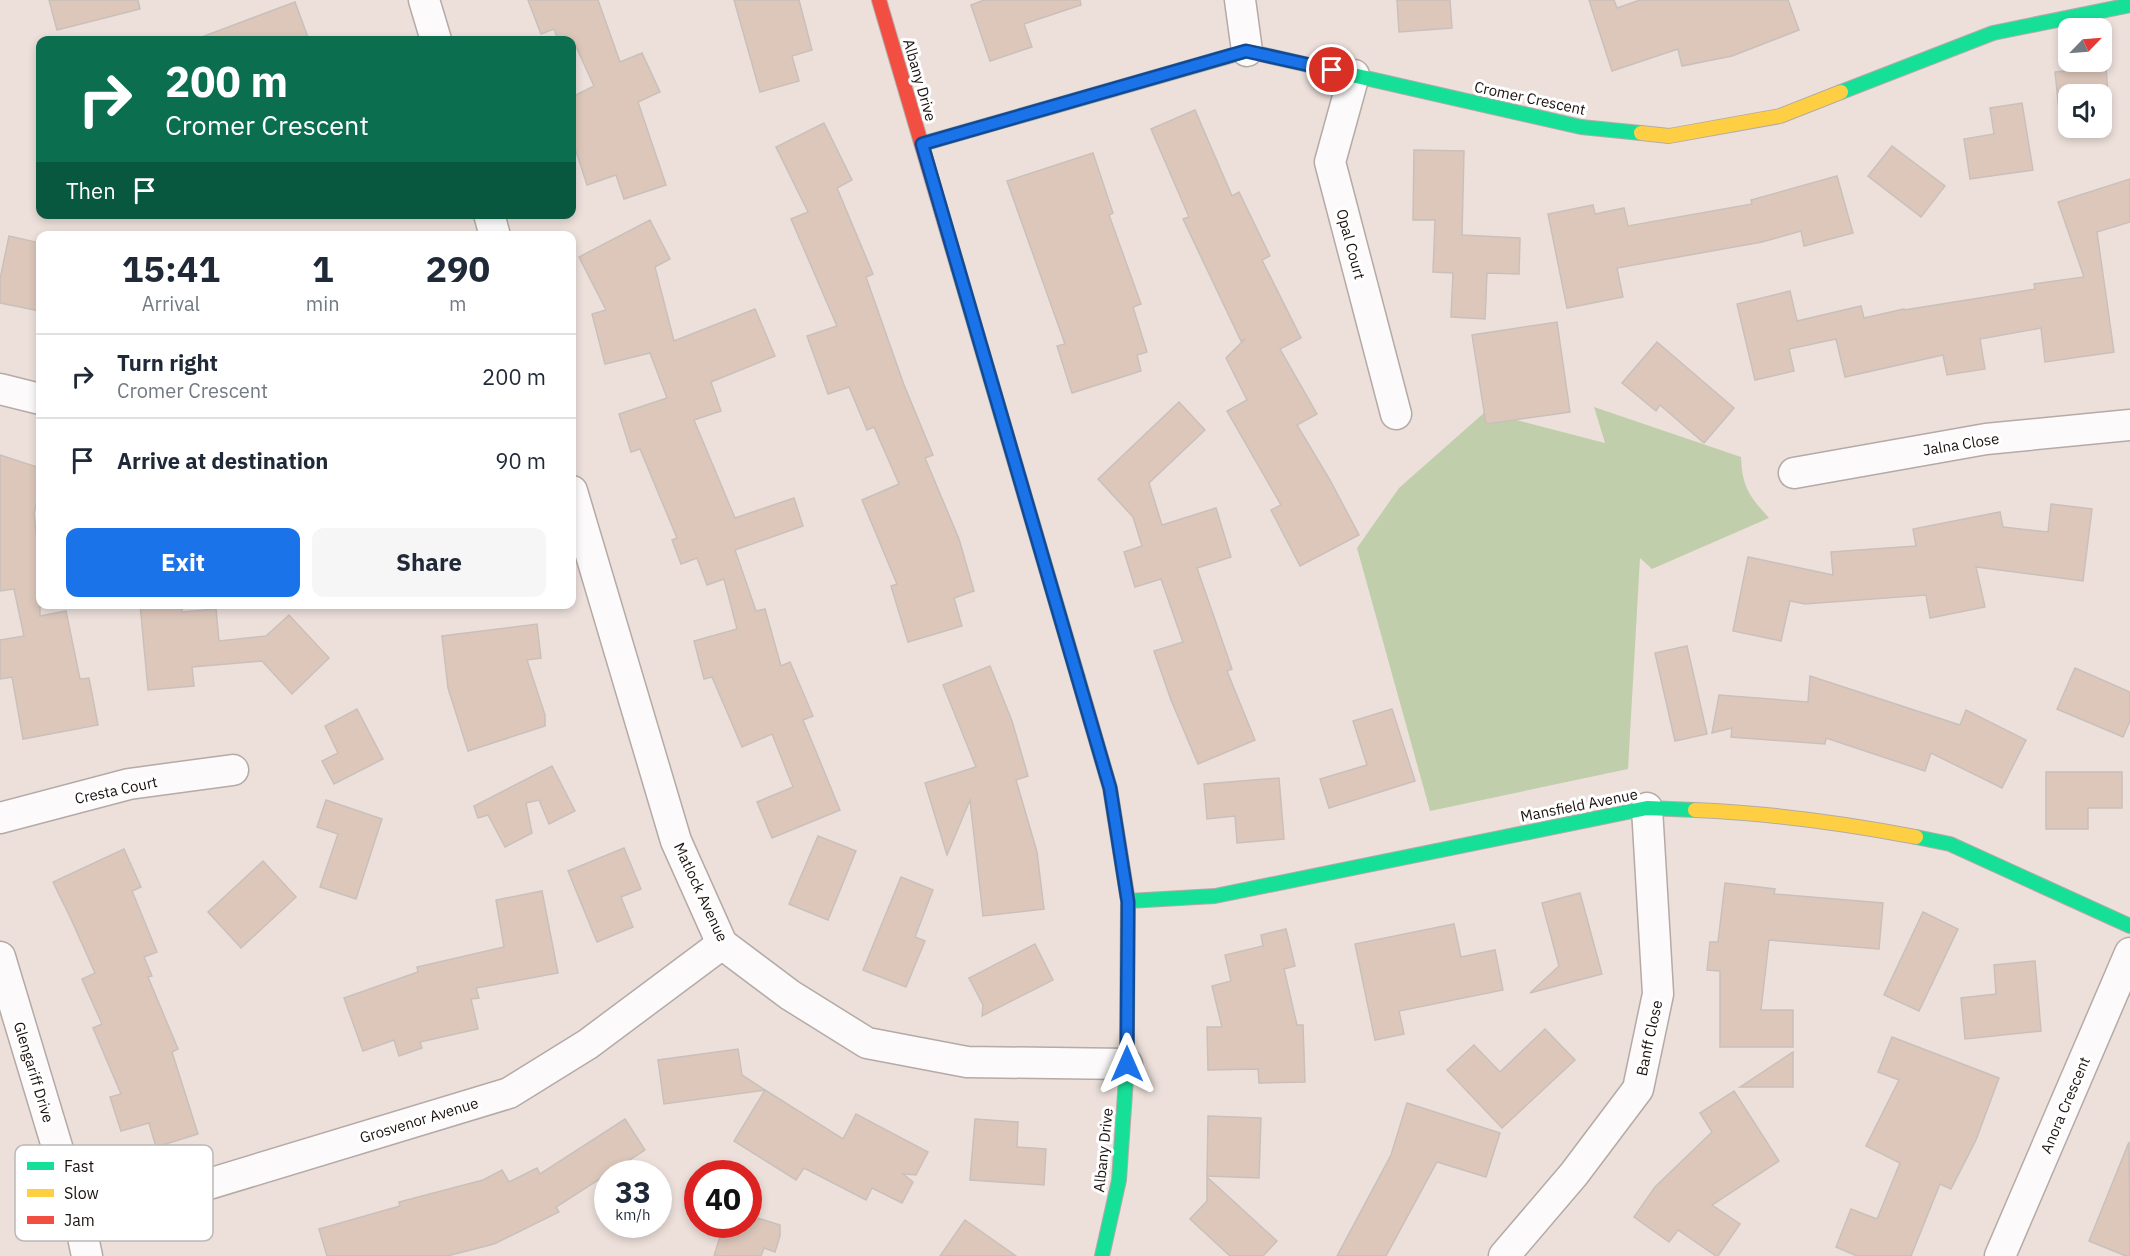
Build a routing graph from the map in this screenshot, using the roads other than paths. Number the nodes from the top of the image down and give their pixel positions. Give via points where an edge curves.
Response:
1 (424, 0) edge
2 (879, 0) edge
3 (1240, 0) edge
4 (2130, 4) edge
5 (435, 36) edge
6 (1246, 51) junction
7 (1354, 75) junction
8 (922, 144) junction
9 (0, 389) edge
10 (36, 398) edge
11 (1396, 414) dead end
12 (2130, 425) edge
13 (1794, 473) dead end
14 (576, 504) edge
15 (233, 770) dead end
16 (1647, 808) junction
17 (0, 818) edge
18 (1128, 902) junction
19 (2130, 926) edge
20 (722, 944) junction
21 (2130, 953) edge
22 (0, 957) edge
23 (1127, 1064) junction
24 (57, 1145) edge
25 (213, 1183) edge
26 (84, 1241) edge
27 (87, 1256) edge
28 (1102, 1256) edge
29 (1504, 1256) edge
30 (2000, 1256) edge

1 - 5 street
2 - 8 street, Albany Drive
3 - 6 street
4 - 7 street, Cromer Crescent via 1993,33 1780,116 1669,136 1581,127
6 - 7 street, Cromer Crescent
6 - 8 street, Cromer Crescent
7 - 11 street, Opal Court via 1330,162
8 - 18 street, Albany Drive via 1110,788
9 - 10 street
12 - 13 street, Jalna Close via 1986,439
14 - 20 street, Matlock Avenue via 676,841
15 - 17 street, Cresta Court via 129,784
16 - 18 street, Mansfield Avenue via 1215,896
16 - 19 street, Mansfield Avenue via 1740,812 1950,844
16 - 29 street, Banff Close via 1658,994 1638,1089 1574,1174
18 - 23 street, Albany Drive
20 - 23 street, Matlock Avenue via 790,995 867,1043 967,1062
20 - 25 street, Grosvenor Avenue via 588,1044 509,1093
21 - 30 street, Anora Crescent
22 - 24 street, Glengariff Drive
23 - 28 street, Albany Drive via 1119,1180
26 - 27 street, Glengariff Drive

